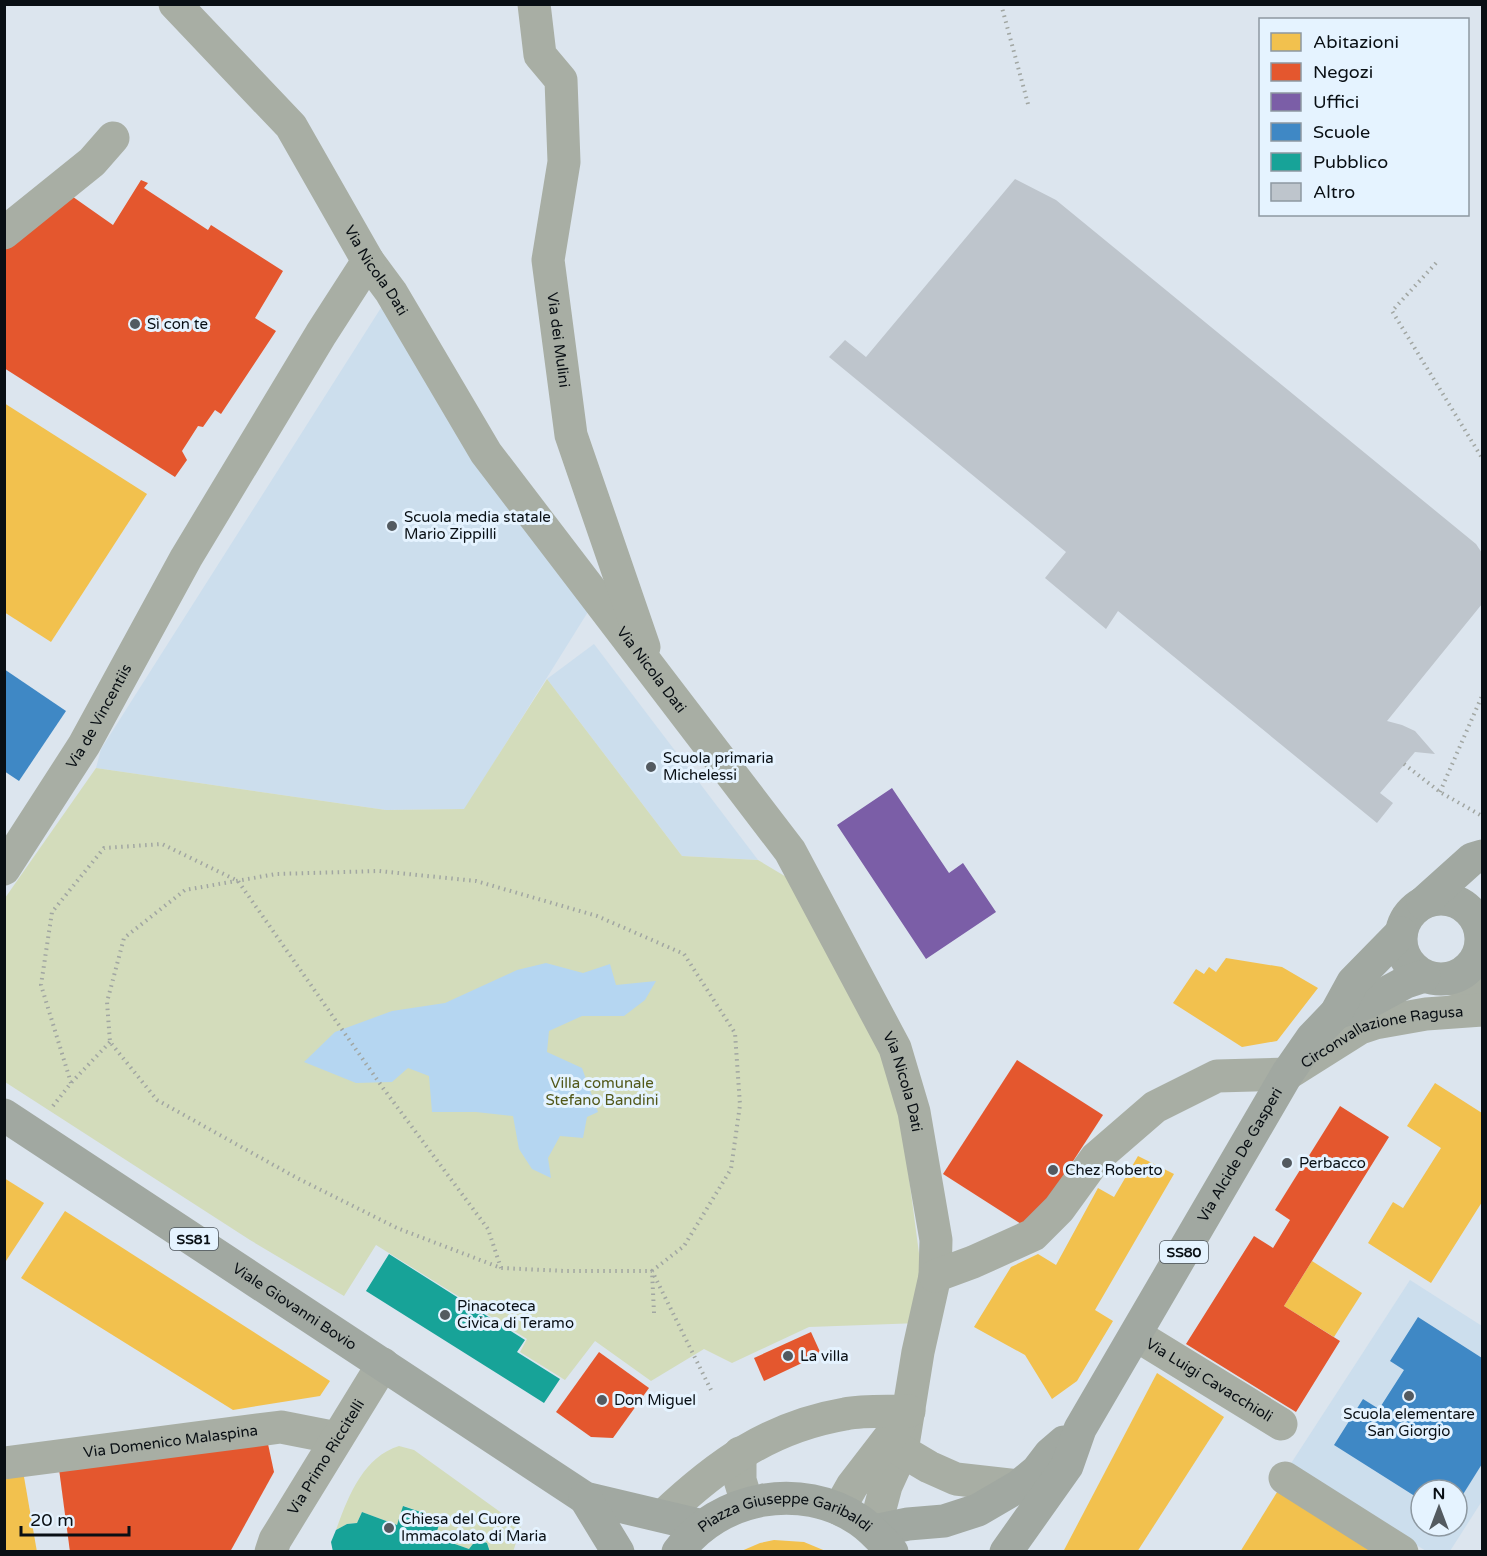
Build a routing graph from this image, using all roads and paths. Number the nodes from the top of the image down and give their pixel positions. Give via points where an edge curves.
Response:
1 (175, 4) edge
2 (534, 4) edge
3 (1001, 4) edge
4 (1028, 104) dead end
5 (113, 138) dead end
6 (4, 233) edge
7 (368, 261) junction
8 (1436, 263) dead end
9 (1482, 458) edge
10 (652, 671) junction
11 (1482, 696) edge
12 (1404, 764) dead end
13 (1440, 792) junction
14 (1482, 816) edge
15 (1482, 856) edge
16 (4, 869) edge
17 (238, 881) junction
18 (1424, 903) junction
19 (1480, 919) edge
20 (1401, 933) junction
21 (1438, 977) junction
22 (1482, 985) edge
23 (1482, 1010) edge
24 (1336, 1013) junction
25 (110, 1042) junction
26 (1287, 1074) junction
27 (71, 1083) junction
28 (4, 1115) edge
29 (31, 1132) junction
30 (501, 1268) junction
31 (652, 1271) junction
32 (935, 1276) junction
33 (654, 1313) dead end
34 (1136, 1335) junction
35 (383, 1364) junction
36 (711, 1390) dead end
37 (909, 1411) junction
38 (1281, 1425) dead end
39 (1080, 1429) junction
40 (337, 1438) junction
41 (902, 1451) junction
42 (740, 1453) junction
43 (4, 1463) edge
44 (1285, 1478) dead end
45 (1019, 1486) junction
46 (585, 1498) junction
47 (747, 1503) junction
48 (839, 1509) junction
49 (663, 1516) junction
50 (703, 1526) junction
51 (883, 1541) edge
52 (271, 1551) edge
53 (618, 1551) edge
54 (678, 1551) edge
55 (1006, 1551) edge
56 (1402, 1551) edge

1 - 7 street, Via Nicola Dati via 291,126
2 - 10 street, Via dei Mulini via 540,55 561,80 564,162 548,260 571,435
3 - 4 path
5 - 6 street via 92,162
7 - 10 street, Via Nicola Dati via 486,453
7 - 16 street, Via de Vincentiis via 186,558 84,745
8 - 9 path via 1392,311
10 - 32 street, Via Nicola Dati via 790,851 895,1048 914,1112 936,1240
11 - 13 path
12 - 13 path
13 - 14 path
15 - 18 main road, Via Alcide De Gasperi / SS80 via 1472,859
17 - 25 path via 185,891 124,938 107,1002
17 - 27 path via 162,844 104,848 52,912 41,985
17 - 30 path via 383,1088 489,1229
17 - 31 path via 276,874 380,871 476,881 597,916 684,954 735,1034 740,1105 730,1169 684,1246
18 - 19 main road, Via Alcide De Gasperi / SS80 via 1450,900
18 - 20 main road, Via Alcide De Gasperi / SS80 via 1413,910
19 - 21 main road, Via Alcide De Gasperi / SS80 via 1480,952 1474,964 1463,973
20 - 21 main road via 1401,946 1414,969
20 - 24 main road, Via Alcide De Gasperi / SS80 via 1353,982
21 - 22 street
21 - 24 main road, Via Alcide De Gasperi / SS80 via 1406,982 1369,1002
23 - 26 street, Circonvallazione Ragusa via 1426,1014 1360,1028
24 - 26 main road, Via Alcide De Gasperi / SS80 via 1312,1038
25 - 27 path
25 - 30 path via 157,1100 397,1228
26 - 32 street via 1217,1076 1155,1107 1096,1158 1059,1209 1033,1235
26 - 34 main road, Via Alcide De Gasperi / SS80
27 - 29 path
28 - 29 main road, Viale Giovanni Bovio / SS81
29 - 35 main road, Viale Giovanni Bovio / SS81
30 - 31 path
31 - 33 path
31 - 36 path
32 - 37 street, Via Nicola Dati
34 - 38 street, Via Luigi Cavacchioli
34 - 39 main road, Via Alcide De Gasperi / SS80
35 - 40 street, Via Primo Riccitelli
35 - 46 main road, Viale Giovanni Bovio / SS81
37 - 41 street, Via Nicola Dati
37 - 42 street via 846,1413 789,1428
37 - 48 street, Via Nicola Dati
39 - 45 main road, SS80
39 - 55 main road, SS80 via 1067,1466
40 - 43 street, Via Domenico Malaspina via 281,1428
40 - 52 street, Via Primo Riccitelli
41 - 45 street via 956,1479
41 - 51 street, Via Nicola Dati via 886,1486
42 - 47 street via 740,1480
42 - 49 street
44 - 56 street
45 - 51 main road, SS80 via 978,1510 944,1521 908,1524
46 - 49 main road, SS81
46 - 53 main road, SS81
47 - 48 main road, Piazza Giuseppe Garibaldi via 794,1498
47 - 50 main road, Piazza Giuseppe Garibaldi
48 - 51 main road, Piazza Giuseppe Garibaldi
49 - 50 main road, SS81
50 - 54 main road, Piazza Giuseppe Garibaldi

